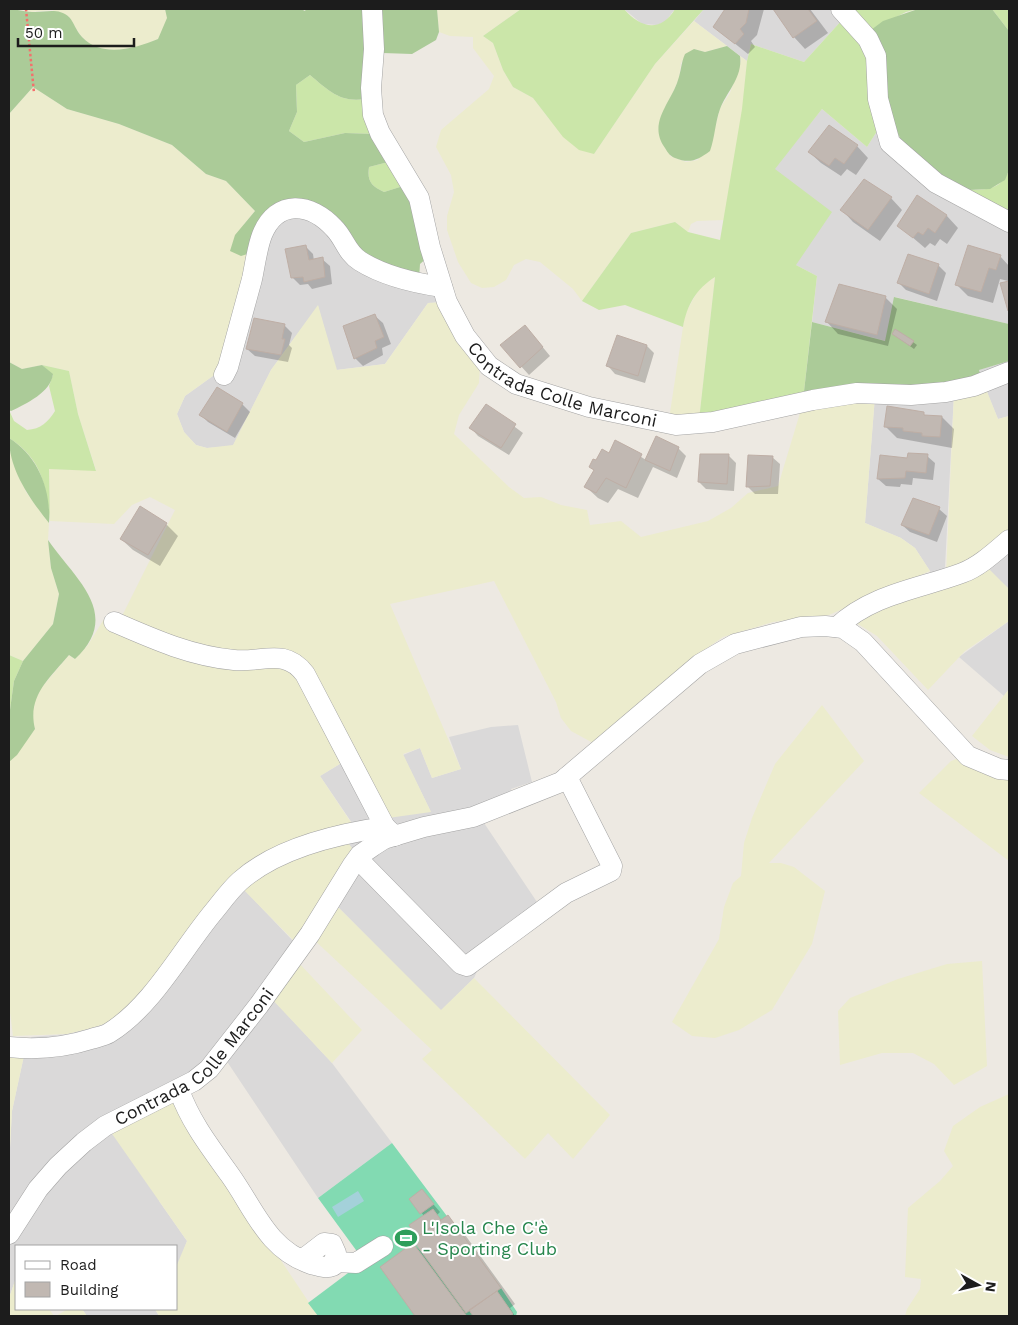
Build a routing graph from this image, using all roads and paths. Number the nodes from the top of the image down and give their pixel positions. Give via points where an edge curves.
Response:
1 (26, 9) edge
2 (372, 9) edge
3 (841, 9) edge
4 (34, 93) dead end
5 (1009, 222) edge
6 (442, 287) junction
7 (1009, 372) edge
8 (224, 374) dead end
9 (1009, 540) edge
10 (114, 622) dead end
11 (837, 627) junction
12 (1009, 770) edge
13 (567, 777) junction
14 (390, 831) junction
15 (358, 859) junction
16 (9, 1048) edge
17 (179, 1090) junction
18 (9, 1234) edge
19 (383, 1246) dead end

1 - 4 path
2 - 6 street, Contrada Colle Marconi via 373,115 380,133 419,198
3 - 5 street via 868,40 876,56 878,99 890,143 936,183
6 - 7 street, Contrada Colle Marconi via 465,336 489,366 516,384 589,407 676,425 713,422 857,393 911,395 946,392 974,386
6 - 8 street via 376,270 358,260 349,252 335,228 314,213 292,207 279,211 262,234
9 - 11 street via 965,573 878,599
10 - 14 street via 199,654 236,661 288,659 298,665
11 - 12 street, Contrada Colle Marconi via 863,642 968,756
11 - 13 street, Contrada Colle Marconi via 802,627 735,644 700,664
13 - 14 street, Contrada Colle Marconi via 473,817
13 - 15 street via 612,866 611,871 566,893 467,966 461,964
14 - 15 street, Contrada Colle Marconi
14 - 16 street via 324,839 277,857 240,880 142,1006 108,1034 70,1046 38,1050
15 - 17 street, Contrada Colle Marconi via 259,1005 209,1069
17 - 18 street, Contrada Colle Marconi via 105,1126 84,1142 38,1189
17 - 19 street via 205,1143 248,1202 262,1228 281,1248 323,1268 336,1262 356,1263

